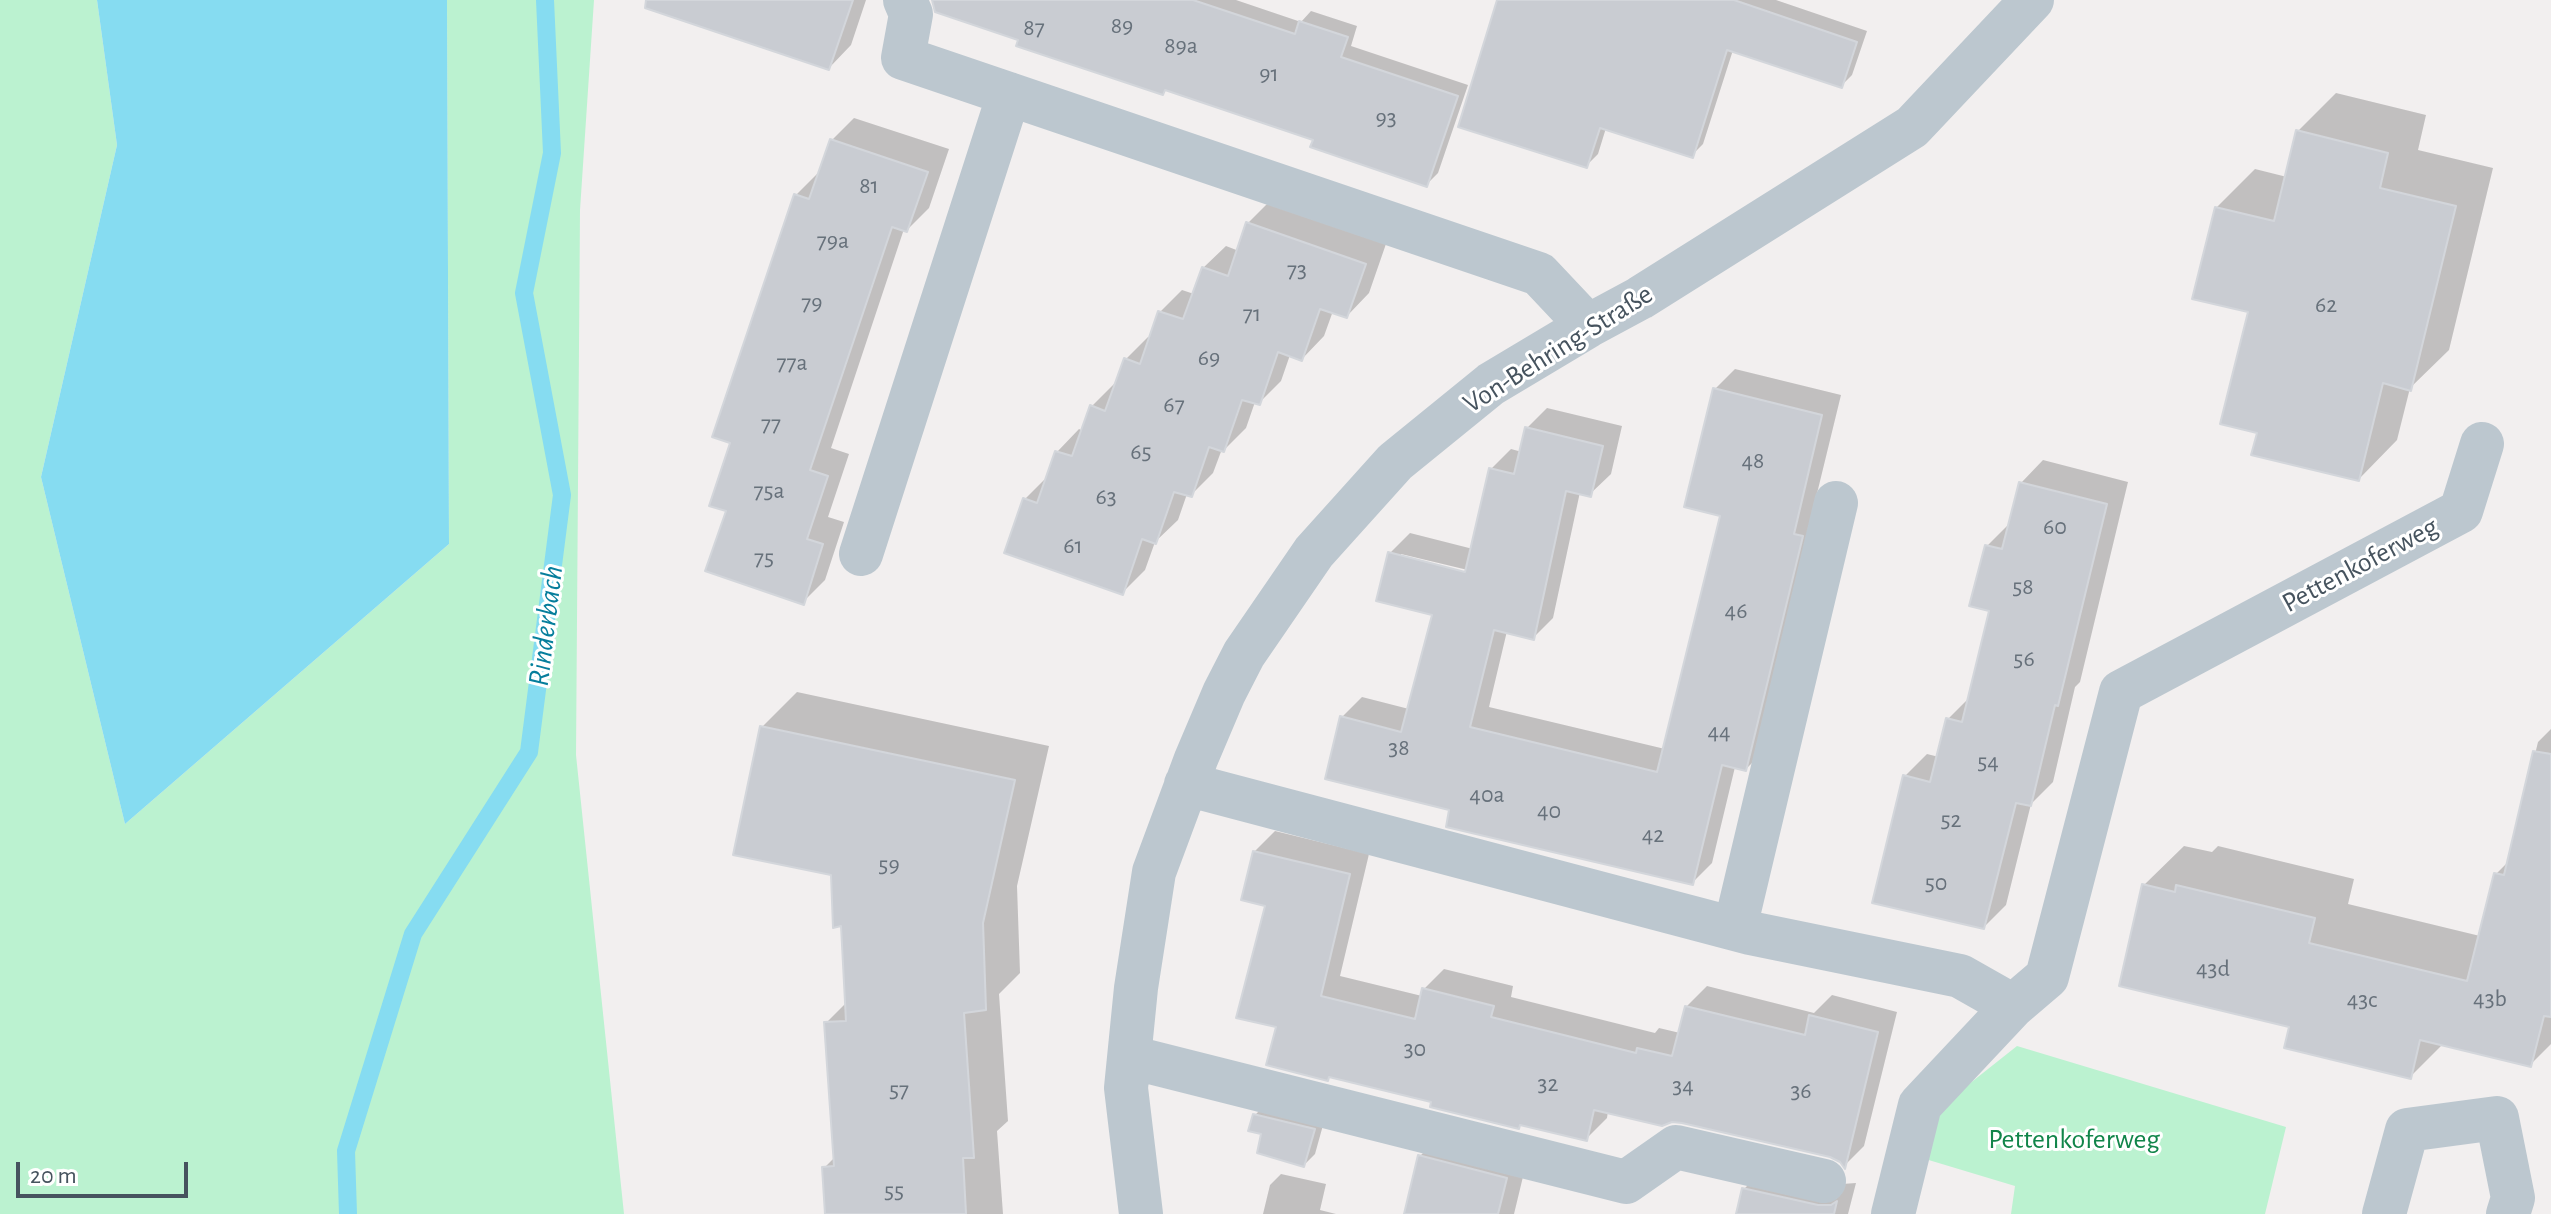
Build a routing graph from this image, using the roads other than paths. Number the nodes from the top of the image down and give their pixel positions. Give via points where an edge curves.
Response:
1 (905, 0) edge
2 (2032, 0) edge
3 (1009, 94) junction
4 (1588, 326) junction
5 (2482, 444) dead end
6 (1836, 503) dead end
7 (861, 554) dead end
8 (1186, 784) junction
9 (1735, 928) junction
10 (2013, 1006) junction
11 (1130, 1057) junction
12 (1824, 1181) dead end
13 (1141, 1214) edge
14 (1893, 1214) edge
15 (2384, 1214) edge
16 (2508, 1214) edge

1 - 3 street via 911,14 903,58
2 - 4 street, Von-Behring-Straße via 1912,127
3 - 4 street via 1539,274
3 - 7 street
4 - 8 street, Von-Behring-Straße via 1491,384 1395,462 1314,552 1244,654
5 - 10 street, Pettenkoferweg via 2461,511 2121,692 2047,977
6 - 9 street
8 - 9 street
8 - 11 street, Von-Behring-Straße via 1154,872
9 - 10 street via 1960,976
10 - 14 street, Pettenkoferweg via 1920,1105
11 - 12 street via 1626,1182 1676,1147
11 - 13 street, Von-Behring-Straße via 1126,1088
15 - 16 street via 2407,1130 2497,1118 2513,1198

